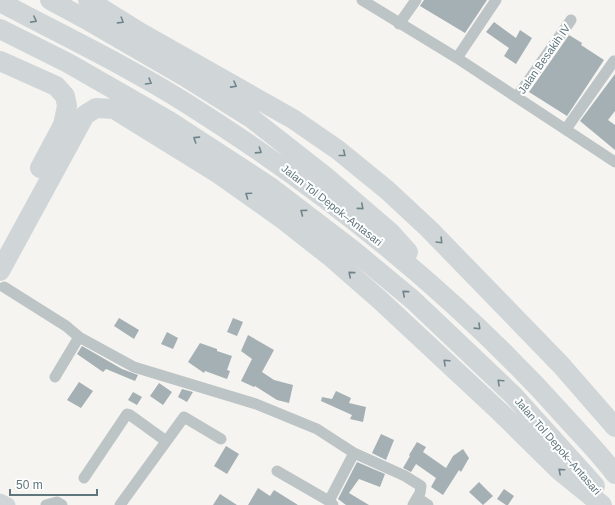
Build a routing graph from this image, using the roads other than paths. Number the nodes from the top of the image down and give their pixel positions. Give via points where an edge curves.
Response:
1 (50, 0) edge
2 (88, 0) edge
3 (362, 0) edge
4 (416, 0) edge
5 (496, 0) edge
6 (0, 2) edge
7 (571, 20) dead end
8 (399, 24) junction
9 (0, 29) edge
10 (457, 58) junction
11 (0, 61) edge
12 (614, 61) dead end
13 (517, 97) junction
14 (566, 129) junction
15 (615, 162) edge
16 (0, 242) edge
17 (2, 279) edge
18 (454, 305) junction
19 (79, 337) junction
20 (55, 377) dead end
21 (615, 427) edge
22 (221, 439) dead end
23 (166, 441) junction
24 (354, 453) junction
25 (278, 471) dead end
26 (615, 474) edge
27 (84, 478) dead end
28 (0, 501) edge
29 (415, 502) edge
30 (331, 503) edge
31 (8, 505) edge
32 (46, 505) edge
33 (62, 505) edge
34 (120, 505) edge
35 (428, 505) edge
36 (602, 505) edge
37 (610, 505) edge

1 -> 18 highway via 184,76 251,118 325,176 390,232
2 -> 21 highway via 142,34 293,119 338,150 429,229 561,365
3 - 8 street
4 - 8 street
5 - 10 street
6 -> 18 highway, Jalan Tol Depok–Antasari via 185,102 279,164 364,228
7 - 13 street, Jalan Besakih IV
8 - 10 street
37 -> 9 highway, Jalan Tol Depok–Antasari via 513,395 413,300 354,251 269,186 171,122
10 - 13 street
11 - 16 highway via 56,86 65,96 67,106 63,125
12 - 14 street
13 - 14 street
14 - 15 street
17 - 19 street
36 -> 17 highway via 560,470 332,258 219,174 114,109 96,108 85,115
18 -> 26 highway, Jalan Tol Depok–Antasari via 533,382
19 - 20 street
19 - 24 street via 134,367 256,404 317,429
22 - 23 street via 184,417
23 - 27 street via 127,414
23 - 34 street
24 - 29 street via 422,486
24 - 30 street
25 - 30 street
28 - 31 street
29 - 35 street
32 - 33 street via 57,502

